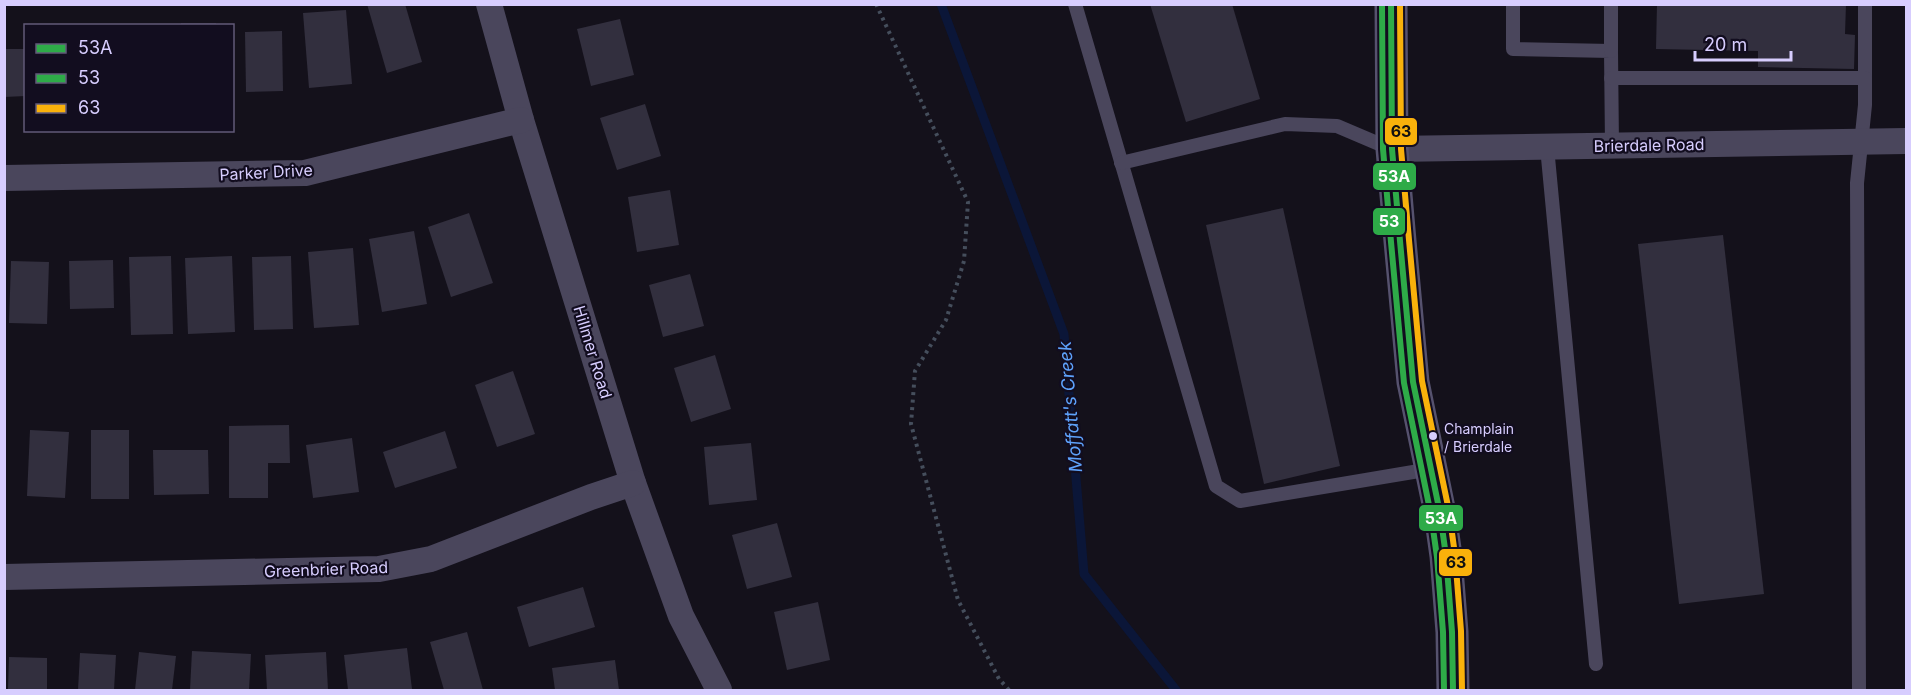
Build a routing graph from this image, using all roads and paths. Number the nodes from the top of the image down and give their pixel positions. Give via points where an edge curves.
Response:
1 (489, 4) edge
2 (876, 4) edge
3 (1075, 4) edge
4 (1391, 4) edge
5 (1513, 4) edge
6 (1611, 4) edge
7 (1865, 4) edge
8 (1611, 51) junction
9 (1611, 78) junction
10 (1865, 78) junction
11 (521, 120) junction
12 (1906, 141) edge
13 (1861, 142) junction
14 (1612, 146) junction
15 (1547, 147) junction
16 (1392, 149) junction
17 (1121, 163) junction
18 (4, 178) edge
19 (1431, 469) junction
20 (633, 483) junction
21 (4, 577) edge
22 (1596, 664) dead end
23 (719, 690) edge
24 (1009, 690) edge
25 (1453, 690) edge
26 (1859, 690) edge

1 - 11 street, Hillmer Road
2 - 24 path via 968,202 964,261 946,320 915,371 911,424 958,600 999,679
3 - 17 lane
4 - 16 street
5 - 8 lane via 1513,50
6 - 8 lane
7 - 10 lane
8 - 9 lane
9 - 10 lane
9 - 14 lane
10 - 13 lane
11 - 18 street, Parker Drive via 305,173
11 - 20 street, Hillmer Road
12 - 13 street, Brierdale Road
13 - 14 street, Brierdale Road
13 - 26 lane via 1857,183
14 - 15 street, Brierdale Road
15 - 16 street, Brierdale Road
15 - 22 lane
16 - 17 lane via 1336,126 1285,124
16 - 19 street via 1413,382
17 - 19 lane via 1216,486 1240,501
19 - 25 street via 1448,576
20 - 21 street, Greenbrier Road via 431,559 379,569
20 - 23 street, Hillmer Road via 681,616

